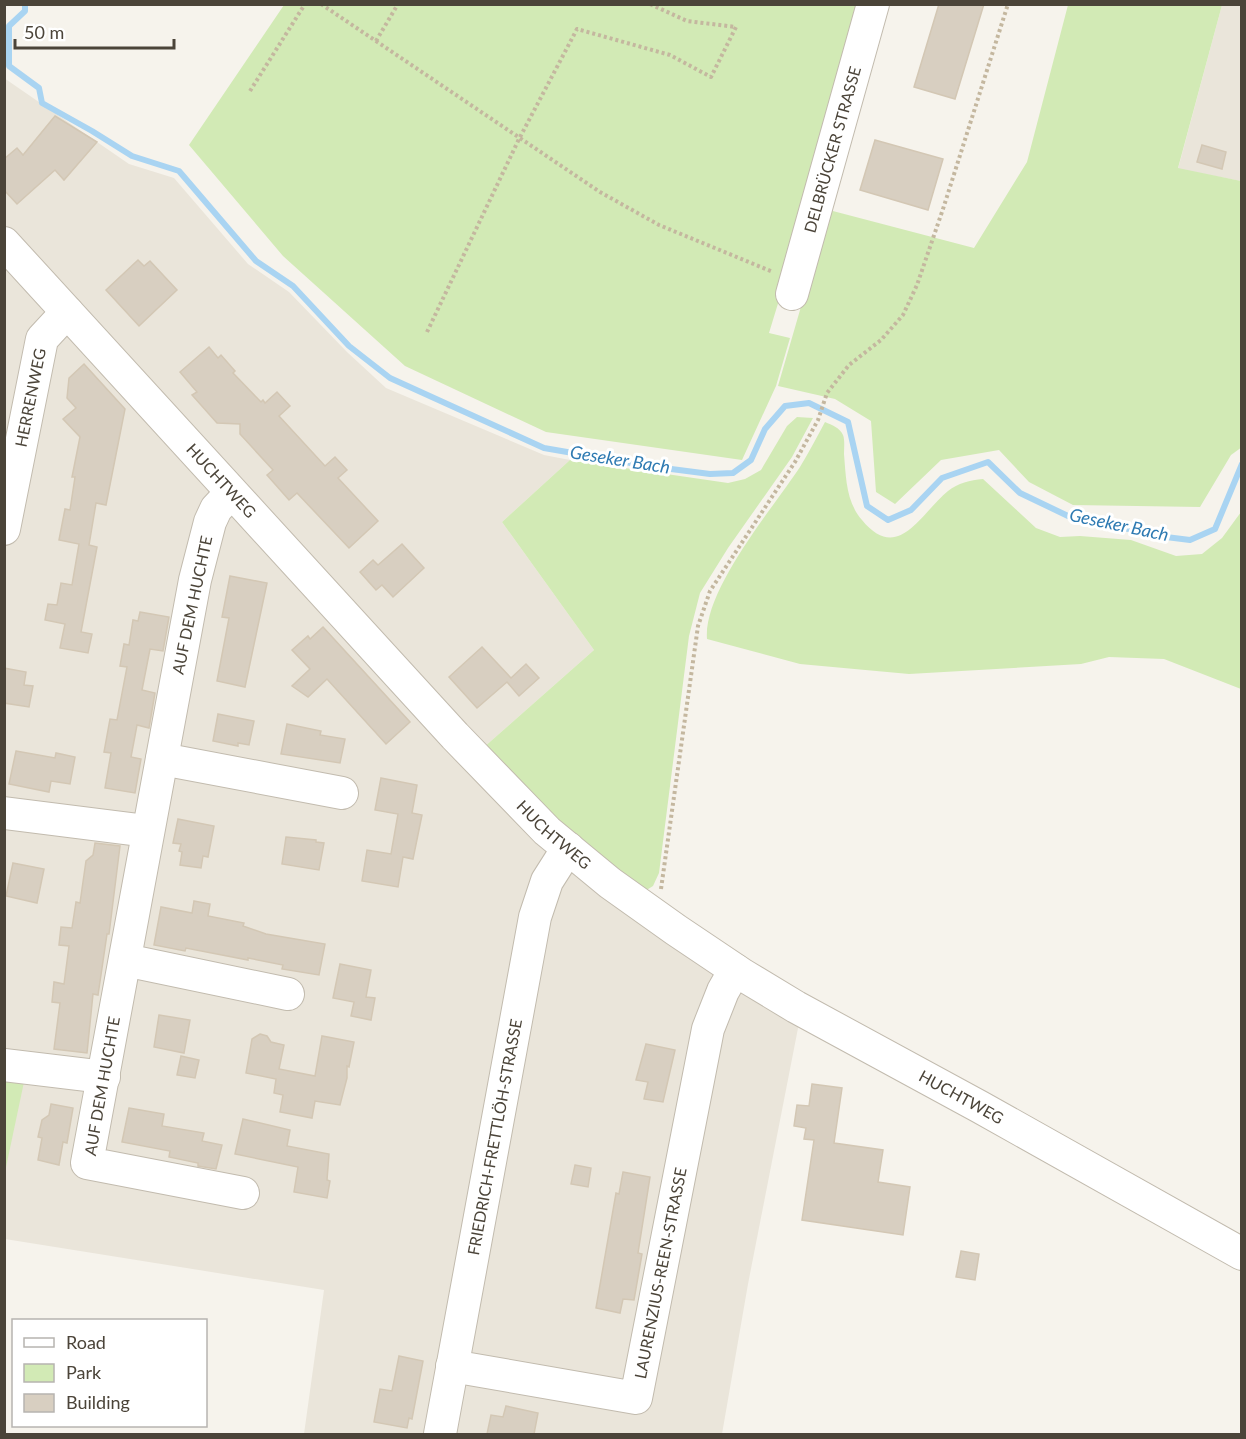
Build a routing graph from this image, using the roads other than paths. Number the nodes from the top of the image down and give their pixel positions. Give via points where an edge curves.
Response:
1 (873, 4) edge
2 (4, 243) edge
3 (794, 286) road end
4 (67, 312) junction
5 (231, 493) junction
6 (4, 529) edge
7 (162, 759) junction
8 (342, 793) dead end
9 (4, 813) edge
10 (147, 831) junction
11 (568, 848) junction
12 (125, 960) junction
13 (735, 970) junction
14 (288, 994) dead end
15 (4, 1065) edge
16 (104, 1077) junction
17 (243, 1194) dead end
18 (1242, 1254) edge
19 (452, 1366) junction
20 (440, 1434) edge

1 - 3 street, DELBRÜCKER STRASSE
2 - 4 street, HUCHTWEG
4 - 5 street, HUCHTWEG
4 - 6 street, HERRENWEG via 42,339
5 - 7 street, AUF DEM HUCHTE via 210,522 195,580
5 - 11 street, HUCHTWEG via 455,736
7 - 8 street
7 - 10 street, AUF DEM HUCHTE
9 - 10 street
10 - 12 street, AUF DEM HUCHTE
11 - 13 street, HUCHTWEG via 610,883
11 - 19 street, FRIEDRICH-FRETTLÖH-STRASSE via 547,881 535,917
12 - 14 street
12 - 16 street, AUF DEM HUCHTE
13 - 18 street, HUCHTWEG
13 - 19 street, LAURENZIUS-REEN-STRASSE via 708,1029 636,1398
15 - 16 street
16 - 17 street, AUF DEM HUCHTE via 87,1163
19 - 20 street, FRIEDRICH-FRETTLÖH-STRASSE

